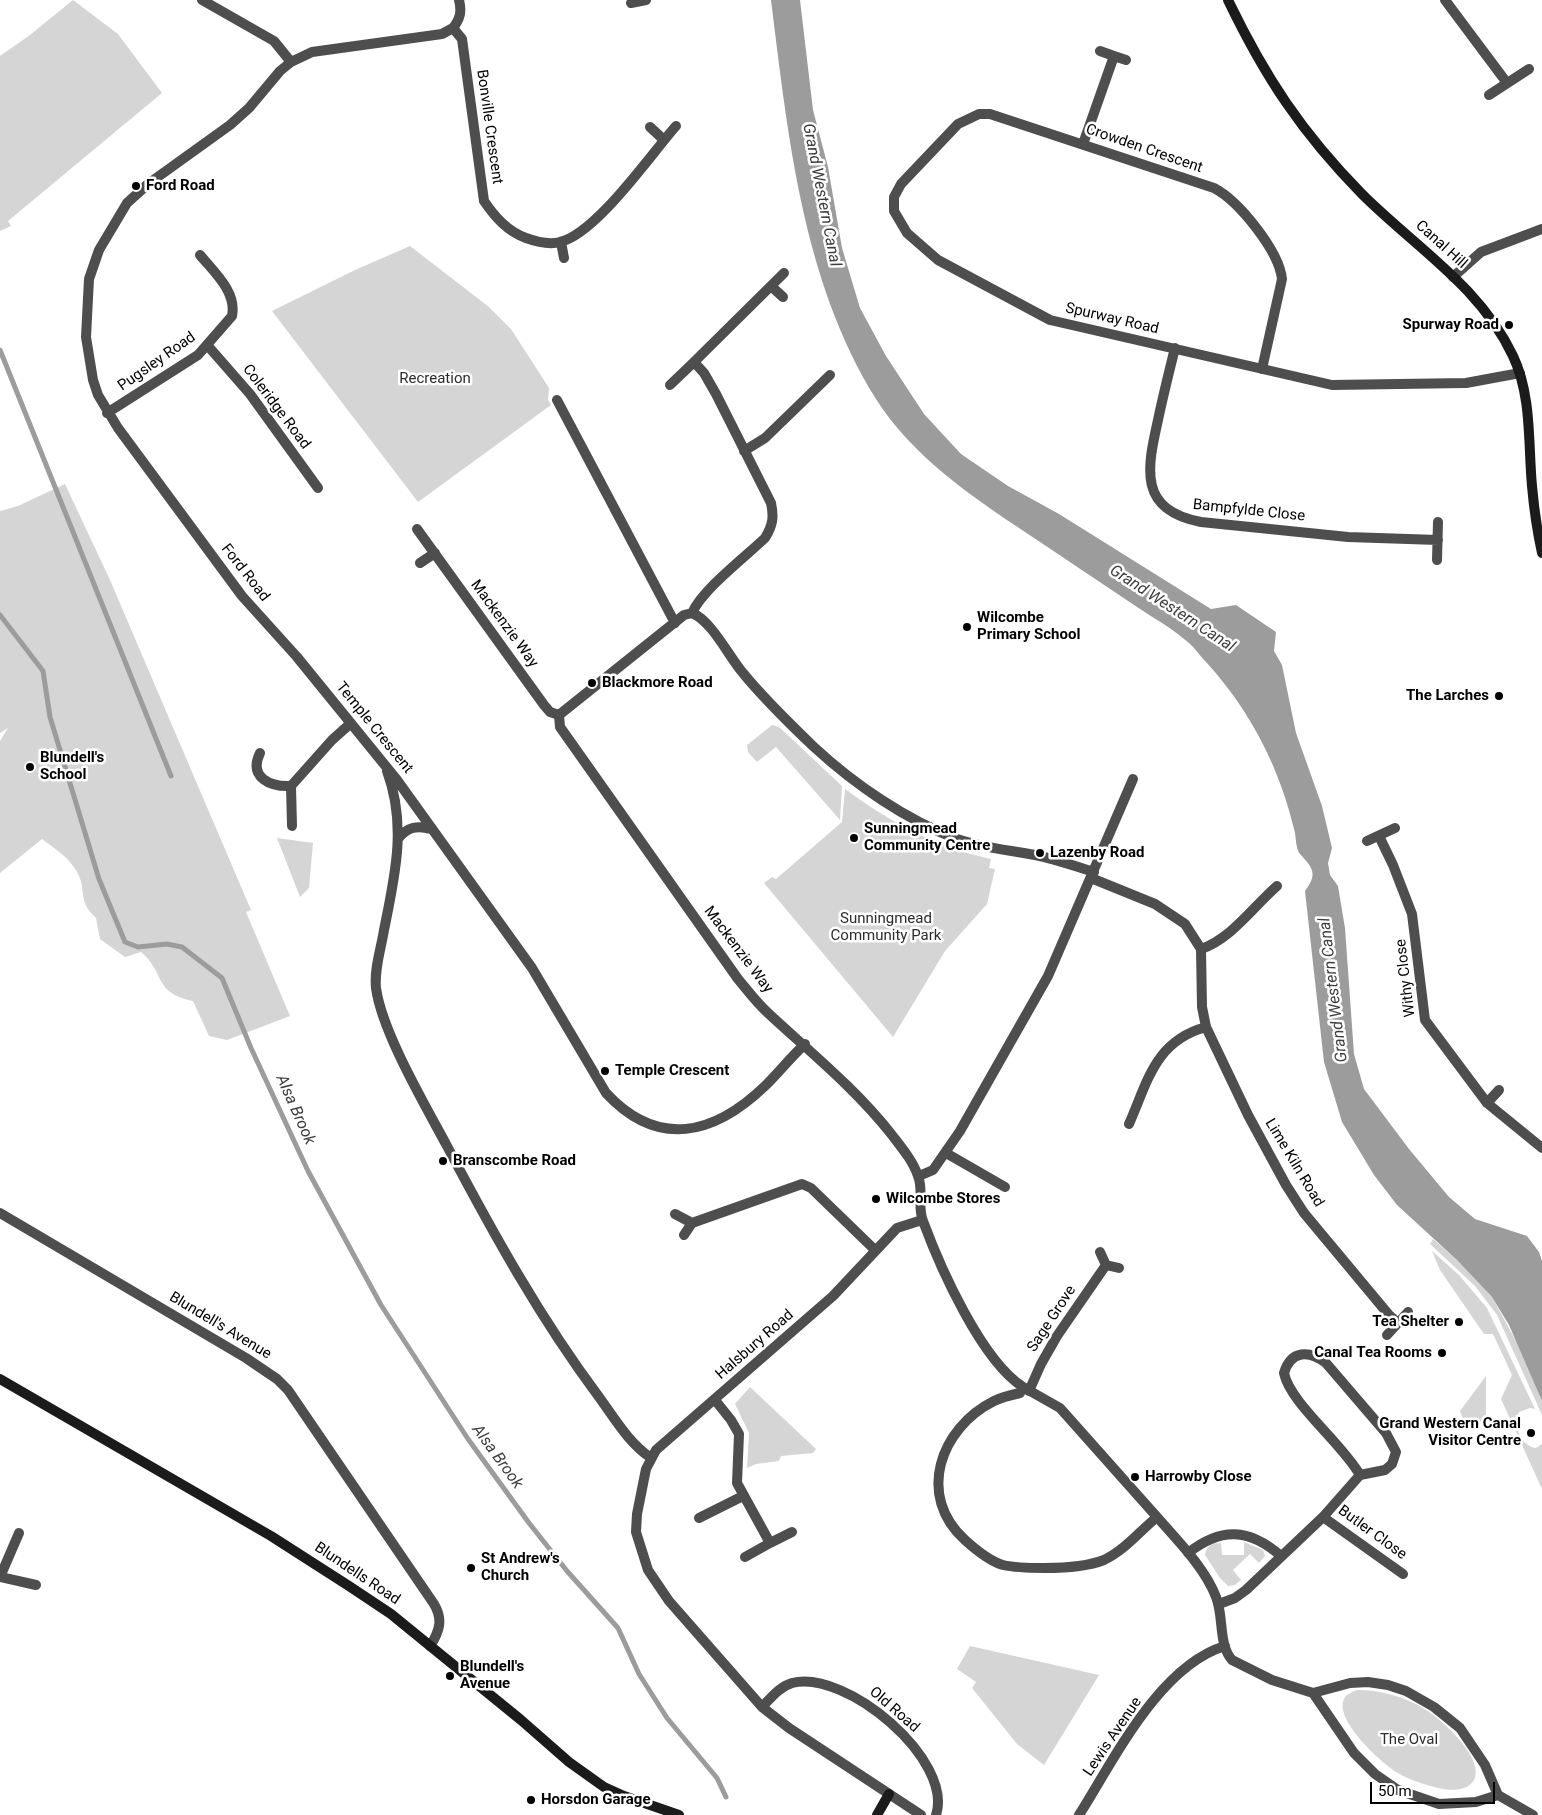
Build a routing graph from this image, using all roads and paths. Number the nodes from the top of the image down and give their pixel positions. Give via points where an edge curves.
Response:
1 (202, 0) edge
2 (460, 0) edge
3 (646, 0) edge
4 (1228, 0) edge
5 (1445, 0) edge
6 (631, 3) dead end
7 (452, 28) junction
8 (1100, 51) dead end
9 (1114, 56) junction
10 (1126, 60) dead end
11 (291, 62) junction
12 (1529, 69) dead end
13 (1507, 83) junction
14 (1488, 95) dead end
15 (676, 126) dead end
16 (650, 127) dead end
17 (664, 140) junction
18 (1083, 144) junction
19 (894, 197) joint
20 (1542, 229) edge
21 (562, 242) junction
22 (200, 255) dead end
23 (564, 258) dead end
24 (784, 273) dead end
25 (1454, 277) junction
26 (771, 286) junction
27 (783, 297) dead end
28 (208, 346) junction
29 (1175, 348) junction
30 (694, 362) junction
31 (1262, 369) junction
32 (1520, 373) junction
33 (830, 375) dead end
34 (670, 386) dead end
35 (557, 400) dead end
36 (107, 413) junction
37 (744, 451) junction
38 (318, 488) dead end
39 (1438, 522) dead end
40 (417, 529) dead end
41 (1438, 540) junction
42 (435, 553) junction
43 (1542, 553) edge
44 (1437, 560) dead end
45 (420, 563) dead end
46 (692, 613) junction
47 (675, 623) junction
48 (297, 657) joint
49 (559, 715) junction
50 (351, 723) junction
51 (260, 753) dead end
52 (384, 766) junction
53 (1133, 779) dead end
54 (291, 786) junction
55 (292, 826) dead end
56 (1395, 828) dead end
57 (431, 829) junction
58 (1379, 836) junction
59 (398, 839) junction
60 (1367, 841) dead end
61 (1092, 875) junction
62 (1277, 886) dead end
63 (1201, 949) junction
64 (1206, 1027) junction
65 (805, 1044) junction
66 (1499, 1090) dead end
67 (1487, 1103) junction
68 (1129, 1124) dead end
69 (1542, 1148) edge
70 (946, 1153) junction
71 (918, 1176) junction
72 (1005, 1187) dead end
73 (0, 1213) edge
74 (675, 1214) dead end
75 (922, 1220) junction
76 (692, 1223) junction
77 (684, 1235) dead end
78 (875, 1250) junction
79 (1100, 1252) dead end
80 (1106, 1265) junction
81 (1119, 1268) dead end
82 (1408, 1312) dead end
83 (1398, 1323) junction
84 (1387, 1336) dead end
85 (0, 1380) edge
86 (1026, 1389) junction
87 (715, 1400) junction
88 (651, 1458) junction
89 (1360, 1475) junction
90 (743, 1496) junction
91 (1157, 1517) junction
92 (1323, 1517) junction
93 (699, 1518) dead end
94 (792, 1532) dead end
95 (19, 1534) dead end
96 (770, 1543) junction
97 (1188, 1553) junction
98 (1281, 1556) junction
99 (745, 1557) dead end
100 (1402, 1574) dead end
101 (0, 1577) edge
102 (36, 1585) dead end
103 (1219, 1604) junction
104 (430, 1646) junction
105 (1225, 1646) junction
106 (1313, 1693) junction
107 (762, 1707) junction
108 (889, 1794) junction
109 (1498, 1795) junction
110 (1520, 1812) edge
111 (680, 1815) edge
112 (877, 1815) edge
113 (921, 1815) edge
114 (936, 1815) edge
115 (1079, 1815) edge
116 (1533, 1815) edge

1 - 11 street via 274,41
2 - 7 street via 459,21
3 - 6 street
4 - 25 street, Canal Hill via 1266,73 1318,148 1363,195
5 - 13 street
7 - 11 street, Ford Road via 442,34 312,52
7 - 21 street, Bonville Crescent via 462,39 484,201 492,214 518,235 549,243
8 - 9 street
9 - 10 street
9 - 18 street
11 - 36 street, Ford Road via 230,125 148,184 127,204 112,225 89,279 86,337 93,380
12 - 13 street
13 - 14 street
15 - 17 street
16 - 17 street
17 - 21 street via 592,223
18 - 19 street, Crowden Crescent via 1002,116 979,114 958,124 901,184
18 - 31 street, Crowden Crescent via 1214,188 1235,202 1281,266 1282,279
19 - 29 street, Spurway Road via 898,222 938,260 1050,320
20 - 25 street via 1481,252
21 - 23 street
22 - 28 street, Pugsley Road via 226,288 234,309 229,321
24 - 26 street
25 - 32 street, Canal Hill via 1496,324
26 - 27 street
26 - 30 street
28 - 36 street, Pugsley Road
28 - 38 street, Coleridge Road via 250,394
29 - 31 street, Spurway Road
29 - 41 street, Bampfylde Close via 1150,457 1149,477 1158,498 1170,510 1183,519 1201,522 1348,537
30 - 34 street
30 - 37 street via 716,394
31 - 32 street, Spurway Road via 1332,385 1362,386 1466,383
32 - 43 street, Canal Hill via 1527,407 1536,524
33 - 37 street via 765,438
35 - 47 street
36 - 48 street, Ford Road via 242,596
37 - 46 street via 772,502 774,516 771,528
39 - 41 street
40 - 42 street, Mackenzie Way
41 - 44 street
42 - 45 street
42 - 49 street, Mackenzie Way via 544,705
46 - 47 street
46 - 61 street via 706,623 743,674 774,707 815,748 858,783 900,810 958,839 1060,861
47 - 49 street
48 - 50 street, Temple Crescent
49 - 65 street, Mackenzie Way via 560,727 732,972 767,1012
50 - 52 street, Temple Crescent
50 - 54 street
51 - 54 street via 258,772 263,780 276,787
52 - 57 street, Temple Crescent via 398,780
52 - 59 street via 395,794
53 - 61 street
54 - 55 street
56 - 58 street
57 - 59 street via 417,826 405,830
57 - 65 street, Temple Crescent via 532,968 606,1093 622,1110 642,1122 681,1130 700,1127 721,1118 765,1086
58 - 60 street
58 - 67 street, Withy Close via 1394,865 1412,914 1425,1020
59 - 88 street via 393,886 376,972 376,988 388,1026 423,1102 539,1311 630,1440
61 - 63 street, Lime Kiln Road via 1170,912 1186,924
61 - 70 street via 1048,976
62 - 63 street via 1223,937
63 - 64 street, Lime Kiln Road via 1202,1007
64 - 68 street via 1194,1030 1163,1051 1156,1060
64 - 83 street, Lime Kiln Road via 1286,1185 1338,1254
65 - 71 street, Mackenzie Way via 873,1111 912,1162
66 - 67 street
67 - 69 street, Withy Close
70 - 71 street via 933,1170
70 - 72 street
71 - 75 street, Mackenzie Way via 922,1190
73 - 104 street, Blundell's Avenue via 278,1379 440,1614 439,1630
74 - 76 street
75 - 78 street, Halsbury Road via 897,1228
75 - 86 street, Mackenzie Way via 950,1284 975,1328 1006,1373
76 - 77 street
76 - 78 street via 802,1184 811,1188
78 - 87 street, Halsbury Road via 833,1296
79 - 80 street
80 - 81 street
80 - 86 street, Sage Grove
82 - 83 street
83 - 84 street
85 - 104 street, Blundells Road via 271,1536 374,1603
86 - 91 street via 1060,1408
86 - 91 street via 994,1401 972,1417 954,1436 944,1454 937,1480 938,1492 943,1512 958,1534 987,1558 1002,1565 1070,1568 1104,1560 1116,1553
87 - 88 street, Halsbury Road via 656,1450
87 - 90 street via 739,1434 737,1483
88 - 107 street via 642,1488 636,1532 648,1570 669,1602
89 - 89 street via 1342,1449 1290,1391 1284,1373 1290,1359 1298,1354 1316,1355 1326,1363 1392,1443 1396,1452 1392,1464 1374,1474
89 - 92 street
90 - 93 street
90 - 96 street
91 - 97 street
92 - 98 street
92 - 100 street, Butler Close
94 - 96 street
95 - 101 street
96 - 99 street
97 - 98 street via 1213,1537 1234,1534 1257,1539
97 - 103 street
98 - 103 street via 1246,1590
101 - 102 street
103 - 105 street
104 - 111 street, Blundells Road via 590,1778 624,1796
105 - 106 street via 1227,1655 1238,1665 1287,1686
105 - 115 street, Lewis Avenue via 1188,1665 1145,1711
106 - 109 street via 1354,1753 1375,1774 1398,1790 1439,1804 1476,1802
106 - 109 street via 1350,1683 1368,1682 1388,1685 1420,1698 1460,1728 1485,1765
107 - 108 street via 788,1728
107 - 114 street, Old Road via 781,1688 802,1681 815,1681 859,1699 888,1720 919,1755 934,1783
108 - 112 street
108 - 113 street
109 - 110 street
110 - 116 street

